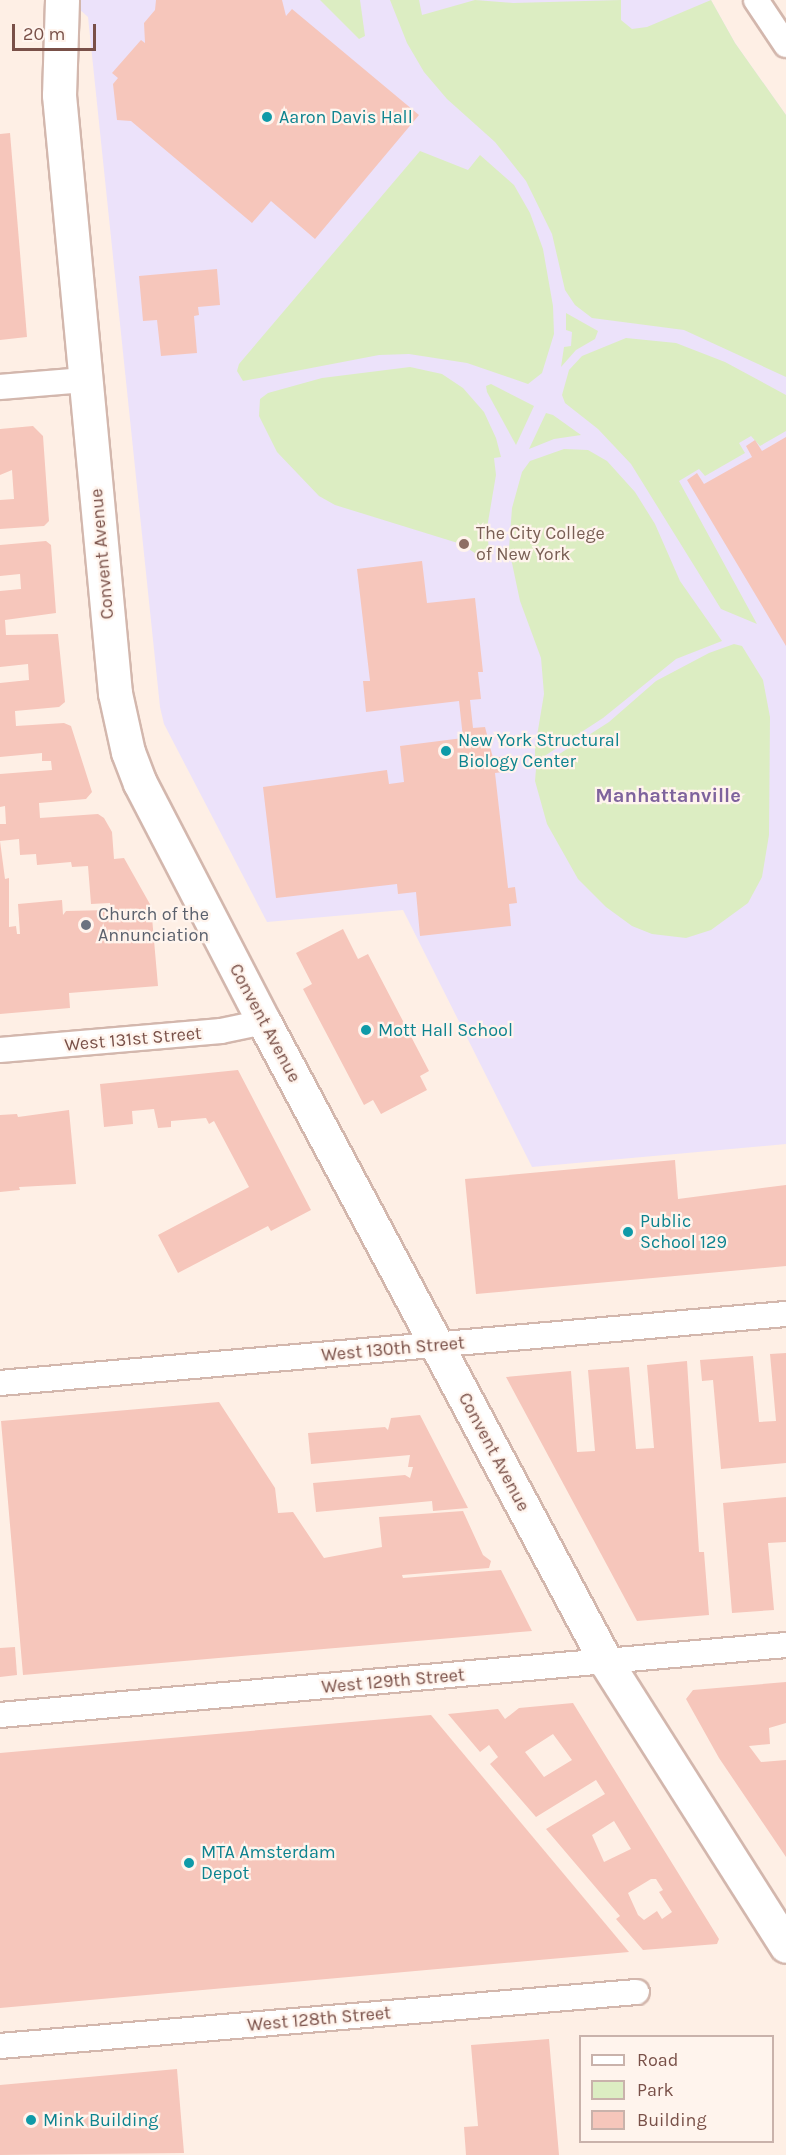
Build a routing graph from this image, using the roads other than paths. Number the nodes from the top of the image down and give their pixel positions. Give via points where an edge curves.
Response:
1 (63, 0) edge
2 (756, 0) edge
3 (786, 45) edge
4 (85, 380) junction
5 (0, 387) edge
6 (264, 1022) junction
7 (0, 1050) edge
8 (786, 1314) edge
9 (437, 1345) junction
10 (0, 1383) edge
11 (786, 1645) edge
12 (606, 1662) junction
13 (0, 1715) edge
14 (786, 1946) edge
15 (637, 1992) dead end
16 (0, 2046) edge

1 - 4 street, Convent Avenue via 59,85
2 - 3 street
4 - 5 street
4 - 6 street, Convent Avenue via 119,723 140,783
6 - 7 street, West 131st Street via 221,1031
6 - 9 street, Convent Avenue
8 - 9 street, West 130th Street
9 - 10 street, West 130th Street
9 - 12 street, Convent Avenue
11 - 12 street, West 129th Street
12 - 13 street, West 129th Street
12 - 14 street, Convent Avenue
15 - 16 street, West 128th Street

